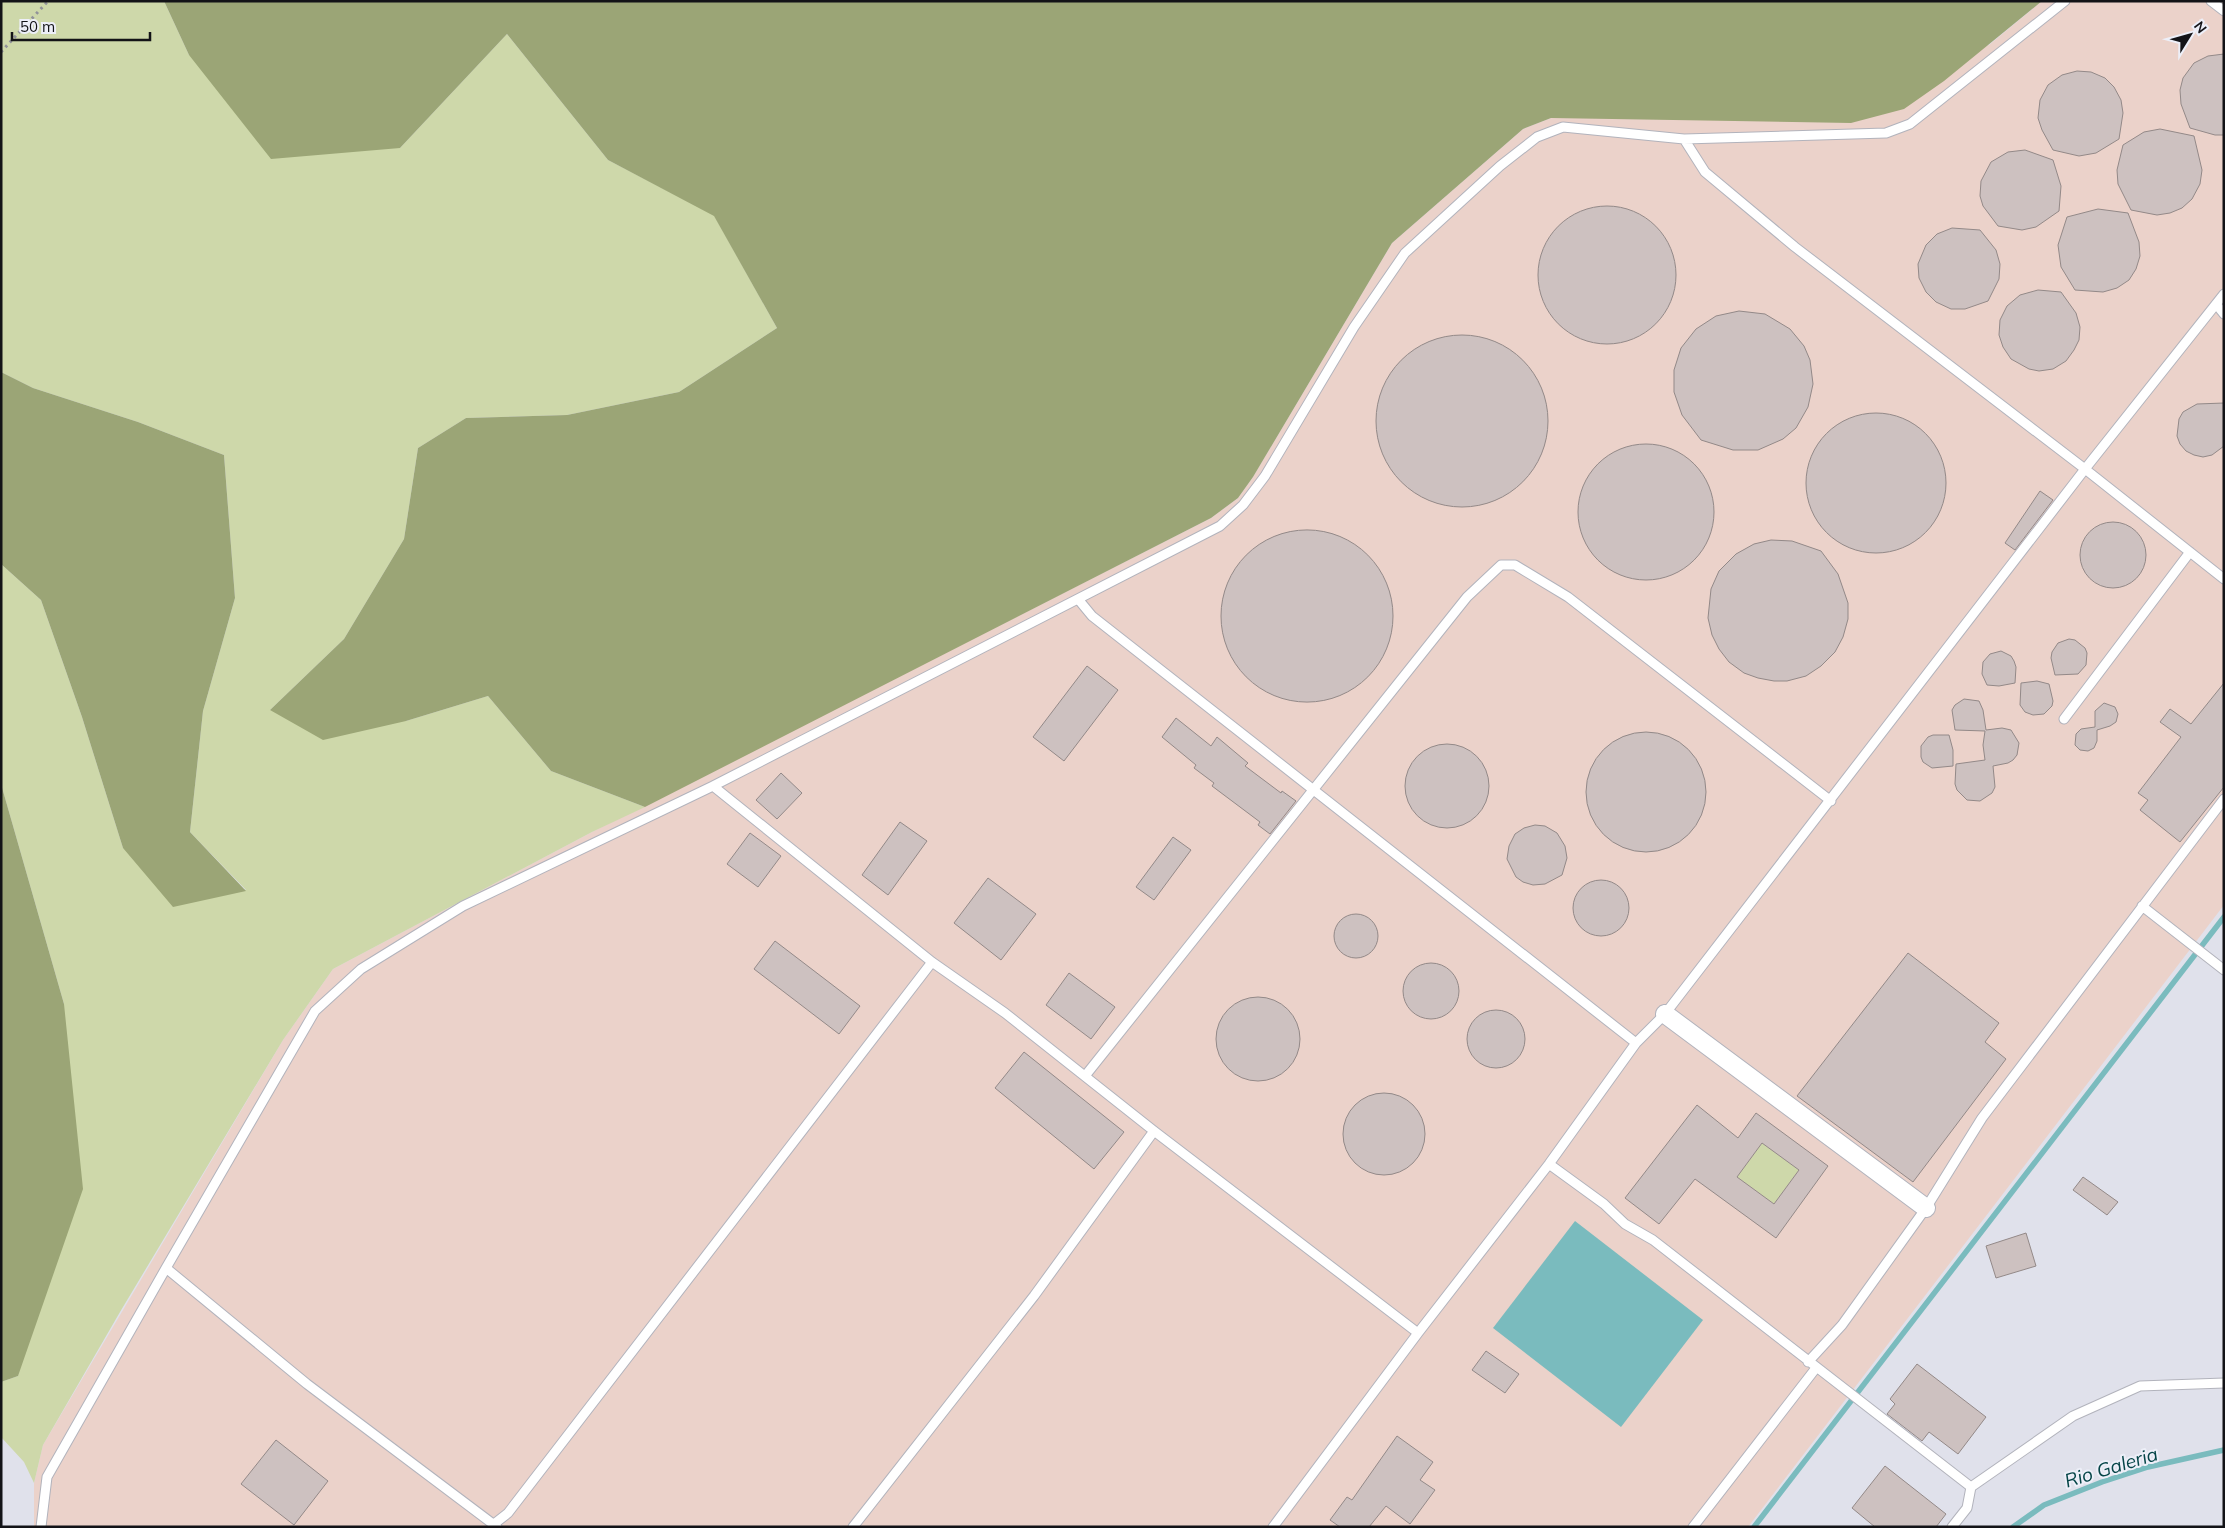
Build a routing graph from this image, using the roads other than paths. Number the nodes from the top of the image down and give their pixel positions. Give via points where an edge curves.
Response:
1 (2065, 1) edge
2 (2211, 1) edge
3 (2224, 11) edge
4 (1684, 138) junction
5 (2224, 294) edge
6 (2216, 304) junction
7 (2224, 314) edge
8 (2085, 470) junction
9 (2190, 552) junction
10 (2224, 579) edge
11 (1078, 599) junction
12 (2064, 719) dead end
13 (713, 786) junction
14 (1313, 792) junction
15 (2224, 799) edge
16 (1831, 801) junction
17 (2142, 906) junction
18 (932, 962) junction
19 (2222, 969) edge
20 (1665, 1014) junction
21 (1636, 1043) junction
22 (1085, 1076) junction
23 (1154, 1131) junction
24 (1549, 1164) junction
25 (1926, 1208) junction
26 (166, 1268) junction
27 (1418, 1333) junction
28 (1812, 1365) junction
29 (2224, 1383) edge
30 (1971, 1487) junction
31 (496, 1525) edge
32 (41, 1527) edge
33 (853, 1527) edge
34 (1273, 1527) edge
35 (1693, 1527) edge
36 (1952, 1527) edge

1 - 4 lane via 1910,124 1886,133
2 - 3 lane
4 - 8 lane via 1705,172 1795,247
4 - 11 lane via 1563,127 1538,136 1500,166 1405,253 1354,327 1265,476 1243,506 1220,526
5 - 6 lane
6 - 7 lane
6 - 8 lane
8 - 9 lane
8 - 16 lane
9 - 10 lane
9 - 12 lane
11 - 13 lane
11 - 14 lane via 1092,616
13 - 18 lane
13 - 26 lane via 463,906 361,969 315,1010
14 - 16 lane via 1467,598 1501,566 1515,565 1568,597
14 - 21 lane
14 - 22 lane
15 - 17 lane
16 - 20 lane
17 - 19 lane
17 - 25 lane via 1982,1118
18 - 22 lane via 1005,1013
18 - 31 lane
20 - 21 lane
20 - 25 street
21 - 24 lane
22 - 23 lane
23 - 27 lane
23 - 33 lane via 1034,1296
24 - 27 lane
24 - 28 lane via 1626,1224 1653,1240
25 - 28 lane
26 - 31 lane via 307,1384
26 - 32 lane via 47,1477
27 - 34 lane
28 - 30 lane
28 - 35 lane
29 - 30 lane via 2140,1386 2073,1416
30 - 36 lane via 1967,1508

